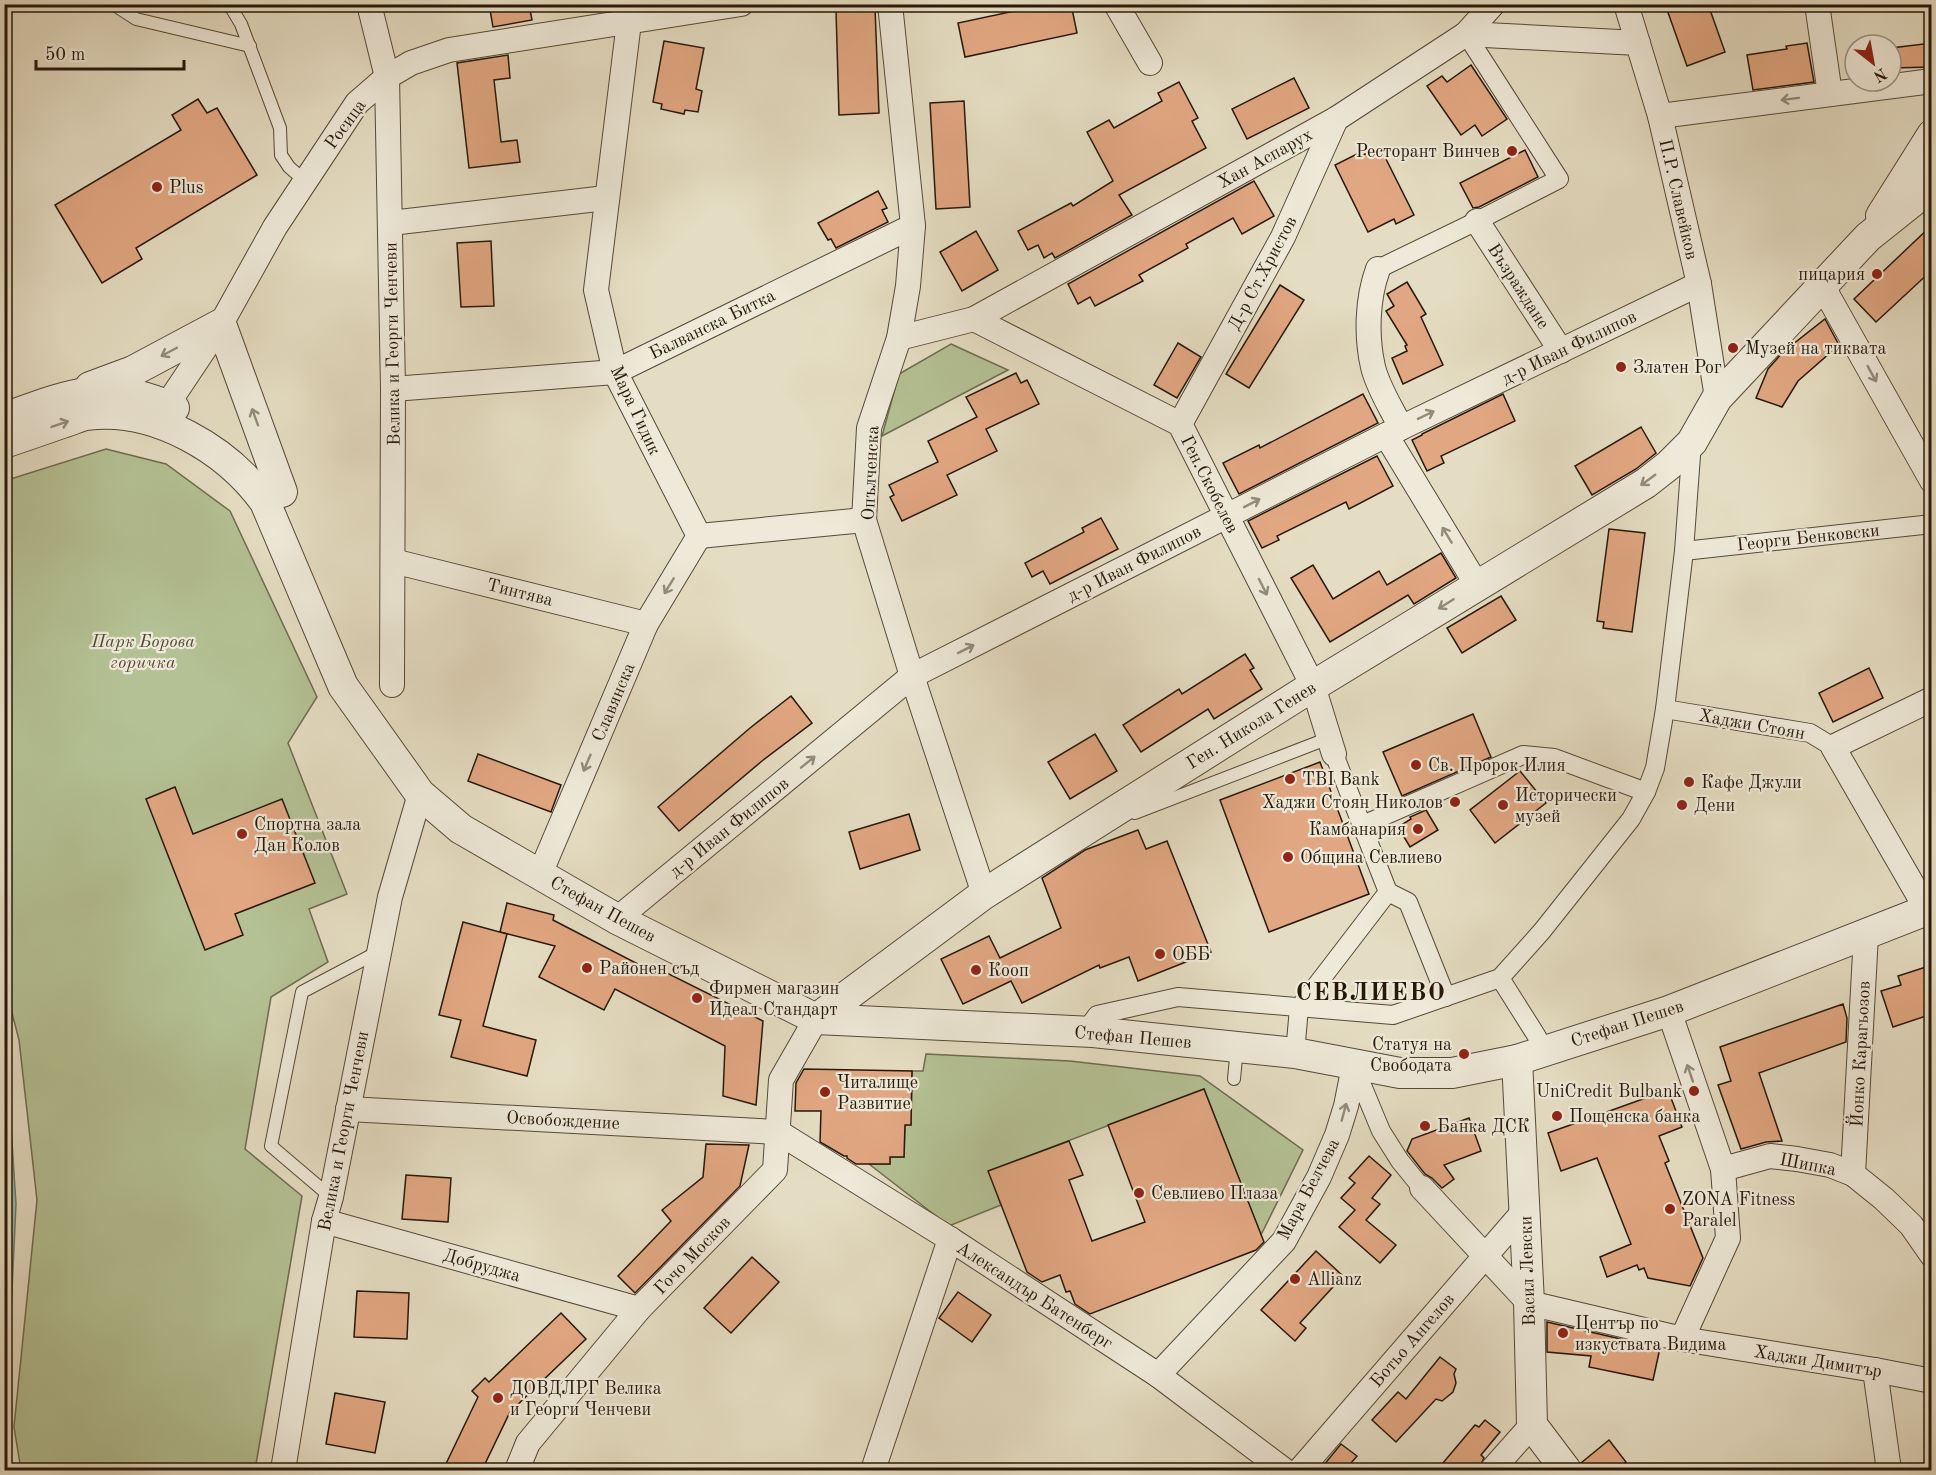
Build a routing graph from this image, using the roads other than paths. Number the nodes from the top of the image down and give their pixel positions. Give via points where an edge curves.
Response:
1 (113, 4) edge
2 (229, 4) edge
3 (369, 4) edge
4 (741, 4) edge
5 (890, 4) edge
6 (1116, 4) edge
7 (1493, 4) edge
8 (1626, 4) edge
9 (1817, 4) edge
10 (627, 13) edge
11 (1466, 34) junction
12 (1638, 43) junction
13 (250, 46) junction
14 (1150, 63) dead end
15 (387, 77) junction
16 (1932, 81) edge
17 (1830, 94) junction
18 (1660, 116) junction
19 (1336, 119) junction
20 (1932, 135) edge
21 (305, 181) junction
22 (1932, 186) edge
23 (606, 198) junction
24 (1477, 221) junction
25 (391, 224) junction
26 (913, 226) junction
27 (1868, 237) junction
28 (1378, 269) joint
29 (1699, 284) junction
30 (1823, 287) junction
31 (974, 319) junction
32 (221, 324) junction
33 (899, 338) junction
34 (1561, 351) junction
35 (615, 372) junction
36 (393, 389) junction
37 (1718, 398) junction
38 (49, 402) junction
39 (161, 414) junction
40 (4, 418) edge
41 (1180, 424) junction
42 (1393, 432) junction
43 (1692, 442) junction
44 (4, 443) edge
45 (1932, 481) edge
46 (282, 492) junction
47 (1227, 516) junction
48 (864, 520) junction
49 (1932, 524) edge
50 (699, 536) junction
51 (1684, 551) junction
52 (393, 561) junction
53 (1477, 585) junction
54 (646, 624) junction
55 (912, 676) junction
56 (392, 686) dead end
57 (1313, 686) junction
58 (1932, 699) edge
59 (1665, 709) junction
60 (1332, 746) junction
61 (1833, 747) junction
62 (388, 749) junction
63 (1646, 792) junction
64 (420, 794) junction
65 (1109, 816) junction
66 (1363, 825) junction
67 (540, 874) junction
68 (1388, 892) junction
69 (984, 894) junction
70 (1929, 909) edge
71 (617, 919) junction
72 (1866, 935) junction
73 (379, 951) junction
74 (1500, 978) junction
75 (1446, 997) junction
76 (1299, 1008) junction
77 (1669, 1011) junction
78 (816, 1019) junction
79 (1093, 1032) junction
80 (1237, 1047) junction
81 (1295, 1053) junction
82 (1530, 1055) junction
83 (1354, 1066) junction
84 (1234, 1079) dead end
85 (348, 1108) junction
86 (778, 1132) junction
87 (1722, 1168) junction
88 (1853, 1174) junction
89 (1422, 1188) joint
90 (331, 1197) junction
91 (1525, 1210) junction
92 (324, 1221) junction
93 (950, 1239) junction
94 (1486, 1255) junction
95 (1932, 1255) edge
96 (1529, 1303) junction
97 (639, 1309) junction
98 (1682, 1339) junction
99 (1875, 1370) junction
100 (1158, 1375) junction
101 (1932, 1381) edge
102 (1532, 1425) junction
103 (283, 1470) edge
104 (517, 1470) edge
105 (873, 1470) edge
106 (1284, 1470) edge
107 (1300, 1470) edge
108 (1491, 1470) edge
109 (1566, 1470) edge
110 (1889, 1470) edge

1 - 13 lane via 136,19
2 - 13 lane
3 - 15 street, Велика и Георги Ченчеви
4 - 10 street, Росица
5 - 26 street, Опълченска
6 - 14 street
7 - 11 street, Хан Аспарух
8 - 12 street, П.Р. Славейков
9 - 17 street
10 - 15 street, Росица via 449,50 411,63
10 - 23 street, Мара Гидик
11 - 12 street
11 - 19 street, Хан Аспарух
11 - 24 street via 1559,179
12 - 18 street, П.Р. Славейков
13 - 21 lane via 280,128 281,155
15 - 21 street, Росица via 357,103
15 - 25 street, Велика и Георги Ченчеви
16 - 17 street
17 -> 18 street
18 - 29 street, П.Р. Славейков
19 - 31 street, Хан Аспарух
19 - 41 street, Д-р Ст.Христов via 1283,237
20 - 27 street
21 - 32 street, Росица
22 - 27 street
23 - 25 street
23 - 35 street, Мара Гидик via 596,290
24 - 28 street
24 - 34 street, Възраждане
25 - 36 street, Велика и Георги Ченчеви
26 - 33 street, Опълченска
26 - 35 street, Балванска Битка
27 - 30 street, Ген. Никола Генев
28 - 42 street via 1372,287 1370,348
29 - 34 street, д-р Иван Филипов
29 - 37 street, П.Р. Славейков
30 - 37 street, Ген. Никола Генев
30 -> 45 street
31 - 33 street, Хан Аспарух
31 - 41 street, Ген.Скобелев
32 -> 38 street via 133,371
32 - 39 street, Росица
46 -> 32 street
33 - 48 street, Опълченска via 869,428
42 -> 34 street, д-р Иван Филипов
35 - 36 street, Балванска Битка
35 - 50 street, Мара Гидик
36 - 52 street, Велика и Георги Ченчеви
37 - 43 street, Ген. Никола Генев
38 - 39 street, Стефан Пешев via 92,392 122,393
38 - 40 street, Стефан Пешев
44 -> 39 street, Стефан Пешев via 86,415
39 - 46 street, Стефан Пешев via 209,426 238,444
39 - 62 street, Стефан Пешев via 237,469 265,502 343,686
41 - 47 street, Ген.Скобелев
47 -> 42 street, д-р Иван Филипов
53 -> 42 street
43 - 51 street
43 -> 53 street, Ген. Никола Генев via 1646,483
46 - 62 street, Стефан Пешев
55 -> 47 street, д-р Иван Филипов
47 -> 57 street, Ген.Скобелев
48 - 50 street
48 - 55 street, Опълченска
49 - 51 street, Георги Бенковски
50 -> 54 street, Славянска
51 - 59 street
52 - 54 street, Тинтява
52 - 56 street, Велика и Георги Ченчеви
53 -> 57 street, Ген. Никола Генев
54 -> 67 street, Славянска
55 - 69 street, Опълченска
71 -> 55 street, д-р Иван Филипов
57 - 60 street, Ген.Скобелев
57 - 65 street, Ген. Никола Генев
58 - 61 street
59 - 61 street, Хаджи Стоян via 1810,732
59 - 63 street via 1656,768
60 - 65 lane via 1123,818
60 - 66 street
61 - 70 street
62 - 64 street, Стефан Пешев
63 - 66 street via 1554,758 1523,755
63 - 74 street via 1594,866
64 - 67 street, Стефан Пешев via 461,829
64 - 73 street, Велика и Георги Ченчеви via 390,897
65 - 69 street, Ген. Никола Генев
66 - 68 street
67 - 71 street, Стефан Пешев
68 - 75 street via 1408,902
68 - 76 street
69 - 78 street, Ген. Никола Генев
70 - 72 street, Стефан Пешев
71 - 78 street, Стефан Пешев
72 - 77 street, Стефан Пешев
72 - 88 street, Йонко Карагьозов
73 - 85 street, Велика и Георги Ченчеви
73 - 90 lane via 302,992 271,1146
74 - 75 street
74 - 82 street via 1536,1035
75 - 76 street via 1393,1016
76 - 79 street via 1178,997 1097,1015 1092,1022
76 - 81 street
77 - 82 street, Стефан Пешев
87 -> 77 street
78 - 79 street, Стефан Пешев
78 - 86 street, Гочо Москов via 782,1080
79 - 80 street, Стефан Пешев
80 - 81 street, Стефан Пешев
80 - 84 lane
81 - 83 street, Стефан Пешев
82 - 83 street, Стефан Пешев via 1452,1073 1400,1073
82 - 91 street, Васил Левски
83 - 89 street via 1381,1131
100 -> 83 street, Мара Белчева via 1284,1241 1337,1135
85 - 86 street, Освобождение
85 - 90 street, Велика и Георги Ченчеви
86 - 93 street, Александър Батенберг
86 - 97 street, Гочо Москов via 775,1170
87 - 88 street, Шипка via 1770,1156 1830,1165
87 - 98 street via 1728,1238
88 - 95 street, Шипка via 1911,1226
89 - 94 street
90 - 92 street, Велика и Георги Ченчеви
91 - 94 street, Ботьо Ангелов
91 - 96 street, Васил Левски
92 - 97 street, Добруджа
92 - 103 street, Велика и Георги Ченчеви
93 - 100 street, Александър Батенберг
93 - 105 street
94 - 96 street
94 - 107 street, Ботьо Ангелов
96 - 98 street, Хаджи Димитър
96 - 102 street, Васил Левски
97 - 104 street, Гочо Москов via 528,1443
98 - 99 street, Хаджи Димитър
99 - 101 street, Хаджи Димитър
99 - 110 street
100 - 106 street, Александър Батенберг
102 - 108 street
102 - 109 street

